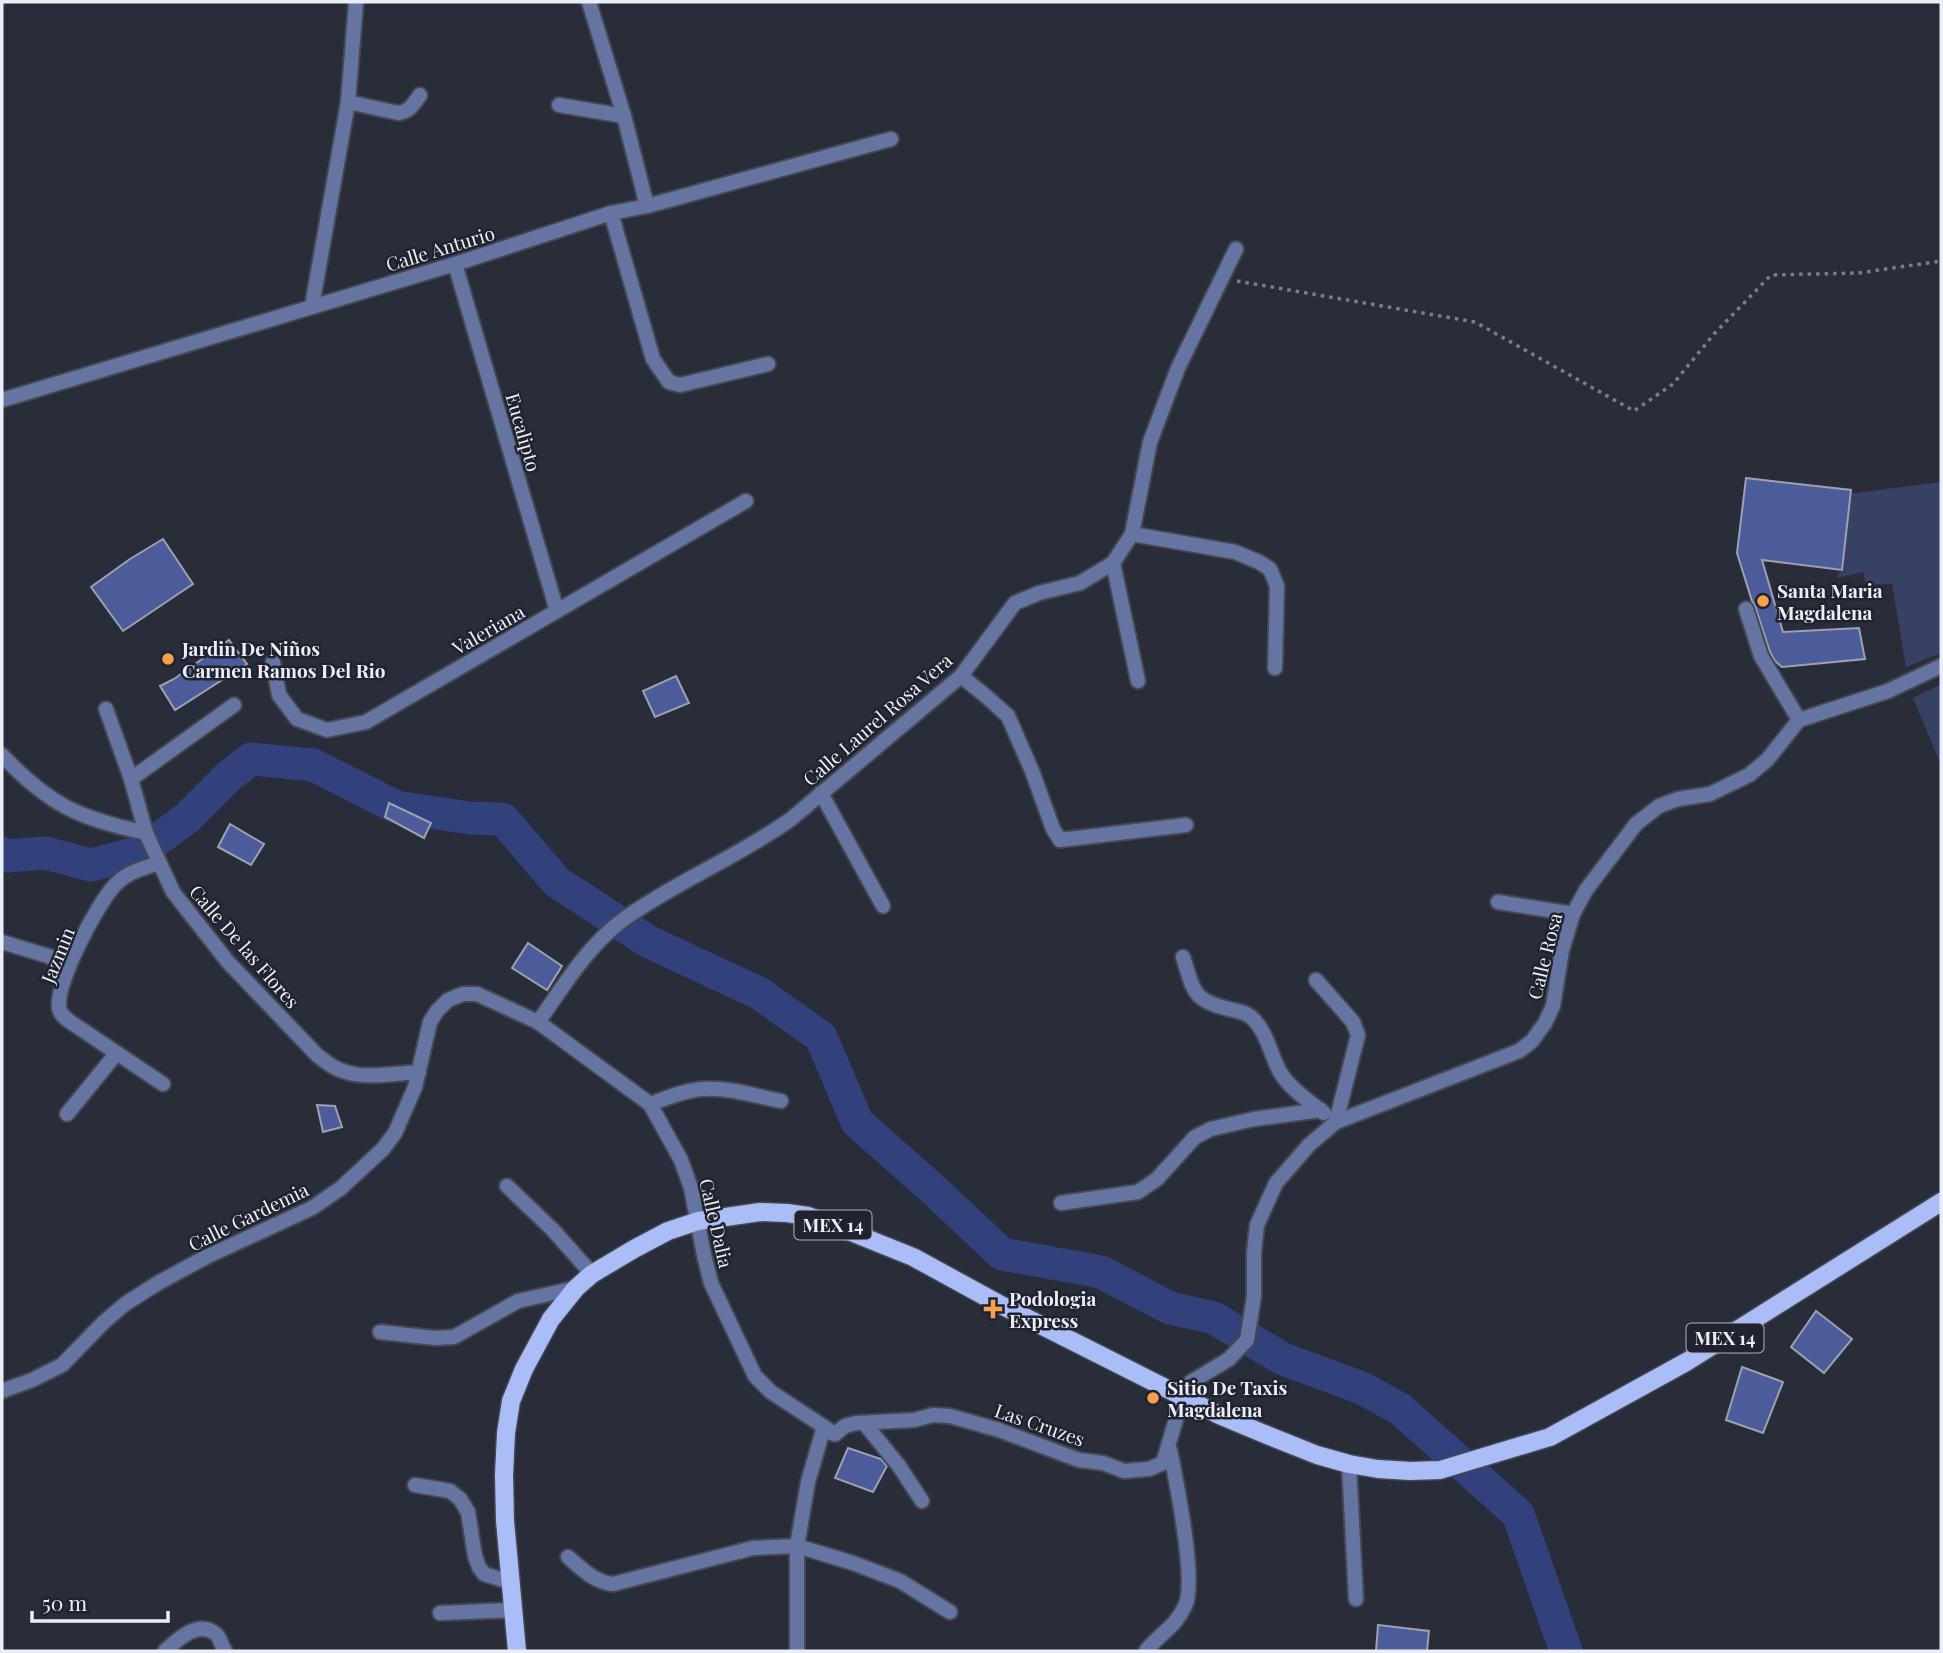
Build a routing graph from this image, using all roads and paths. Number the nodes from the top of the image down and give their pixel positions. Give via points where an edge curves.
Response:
1 (355, 2) edge
2 (589, 2) edge
3 (421, 95) dead end
4 (348, 102) junction
5 (559, 105) dead end
6 (624, 116) junction
7 (891, 139) dead end
8 (647, 206) junction
9 (611, 213) junction
10 (1236, 249) dead end
11 (1941, 261) edge
12 (455, 264) junction
13 (1223, 278) junction
14 (312, 306) junction
15 (768, 364) dead end
16 (2, 400) edge
17 (746, 501) dead end
18 (1132, 534) junction
19 (1113, 563) junction
20 (1746, 609) dead end
21 (557, 611) junction
22 (273, 662) dead end
23 (1941, 666) edge
24 (1275, 668) dead end
25 (961, 676) junction
26 (1138, 681) dead end
27 (234, 705) dead end
28 (106, 709) dead end
29 (1799, 720) junction
30 (2, 755) edge
31 (131, 779) junction
32 (821, 793) junction
33 (1186, 825) dead end
34 (147, 834) junction
35 (158, 862) junction
36 (1498, 902) dead end
37 (883, 906) dead end
38 (1573, 914) junction
39 (2, 942) edge
40 (1183, 957) dead end
41 (69, 965) junction
42 (1316, 980) dead end
43 (437, 1011) joint
44 (538, 1022) junction
45 (116, 1054) junction
46 (419, 1072) junction
47 (163, 1084) dead end
48 (780, 1101) dead end
49 (650, 1104) junction
50 (1321, 1110) junction
51 (67, 1114) dead end
52 (1336, 1122) junction
53 (507, 1186) dead end
54 (1941, 1202) edge
55 (1061, 1203) dead end
56 (698, 1221) junction
57 (593, 1275) junction
58 (576, 1288) junction
59 (380, 1332) dead end
60 (2, 1391) edge
61 (1182, 1395) junction
62 (865, 1424) junction
63 (835, 1434) junction
64 (1169, 1448) junction
65 (1349, 1464) junction
66 (415, 1485) dead end
67 (922, 1501) dead end
68 (797, 1546) junction
69 (568, 1557) dead end
70 (510, 1582) junction
71 (1356, 1599) dead end
72 (513, 1610) junction
73 (950, 1612) dead end
74 (440, 1613) dead end
75 (165, 1651) edge
76 (225, 1651) edge
77 (517, 1651) edge
78 (797, 1651) edge
79 (1146, 1651) edge

1 - 4 street
2 - 6 street
3 - 4 street via 405,113
4 - 14 street
5 - 6 street
6 - 8 street
7 - 8 street, Calle Anturio
8 - 9 street, Calle Anturio
9 - 12 street, Calle Anturio
9 - 15 street via 653,359 669,382 680,385
10 - 13 street, Calle Laurel Rosa Vera
11 - 13 path via 1858,273 1771,275 1673,384 1634,411 1475,322
12 - 14 street, Calle Anturio
12 - 21 street, Eucalipto
13 - 18 street, Calle Laurel Rosa Vera via 1178,368 1150,442
14 - 16 street, Calle Anturio
17 - 21 street, Valeriana
18 - 19 street, Calle Laurel Rosa Vera
18 - 24 street via 1235,552 1269,569 1277,586
19 - 25 street, Calle Laurel Rosa Vera via 1080,583 1015,603
19 - 26 street
20 - 29 street via 1761,656
21 - 22 street, Valeriana via 366,722 327,730 297,719 278,695
23 - 29 street via 1888,691
25 - 32 street, Calle Laurel Rosa Vera
25 - 33 street via 1007,716 1060,840
27 - 31 street
28 - 31 street, Calle De las Flores
29 - 38 street, Calle Rosa via 1749,775 1710,794 1659,806 1636,824
30 - 34 street via 56,803 105,824
31 - 34 street, Calle De las Flores
32 - 37 street
32 - 44 street, Calle Laurel Rosa Vera via 765,838 623,919 587,954
34 - 35 street, Calle De las Flores
35 - 41 street, Jazmin via 116,883
35 - 46 street, Calle De las Flores via 173,892 228,962 317,1055 347,1073
36 - 38 street
38 - 52 street, Calle Rosa via 1553,1006 1532,1041 1519,1051
39 - 41 street
40 - 50 street via 1201,999 1253,1018 1281,1074
41 - 45 street, Jazmin via 60,1012
42 - 52 street via 1353,1022 1358,1035
43 - 44 street, Calle Dalia via 463,994 477,995
43 - 46 street, Calle Gardemia via 430,1022
44 - 49 street, Calle Dalia
45 - 47 street, Jazmin
45 - 51 street
46 - 60 street, Calle Gardemia via 395,1133 341,1188 312,1208 158,1283 125,1304 62,1365
48 - 49 street via 726,1089 703,1089
49 - 56 street, Calle Dalia via 681,1160
50 - 52 street
50 - 55 street via 1211,1129 1195,1138 1157,1180 1138,1192
52 - 61 street, Calle Rosa via 1276,1183 1257,1225 1247,1339 1229,1359 1191,1382
53 - 57 street
54 - 65 main road, MEX 14 via 1688,1361 1550,1437 1440,1470
56 - 57 main road, MEX 14 via 668,1231
56 - 61 main road, MEX 14 via 760,1212 808,1216 913,1257
56 - 63 street, Calle Dalia via 711,1283 755,1376 771,1392
57 - 58 main road, MEX 14
58 - 59 street via 518,1301 454,1337
58 - 70 main road, MEX 14 via 536,1345 511,1401 504,1475
61 - 64 street
61 - 65 main road, MEX 14 via 1279,1440
62 - 63 street, Las Cruzes via 845,1426
62 - 64 street, Las Cruzes via 950,1416 1124,1471 1163,1464
62 - 67 street
63 - 68 street via 823,1430
64 - 79 street via 1189,1586 1187,1603 1176,1623
65 - 71 street
66 - 70 street via 450,1491 460,1499 468,1512 479,1567 484,1574
68 - 69 street via 754,1548 613,1584 591,1577
68 - 73 street via 900,1581
68 - 78 street
70 - 72 main road, MEX 14
72 - 74 street
72 - 77 main road, MEX 14
75 - 76 street via 185,1633 205,1629 217,1635

